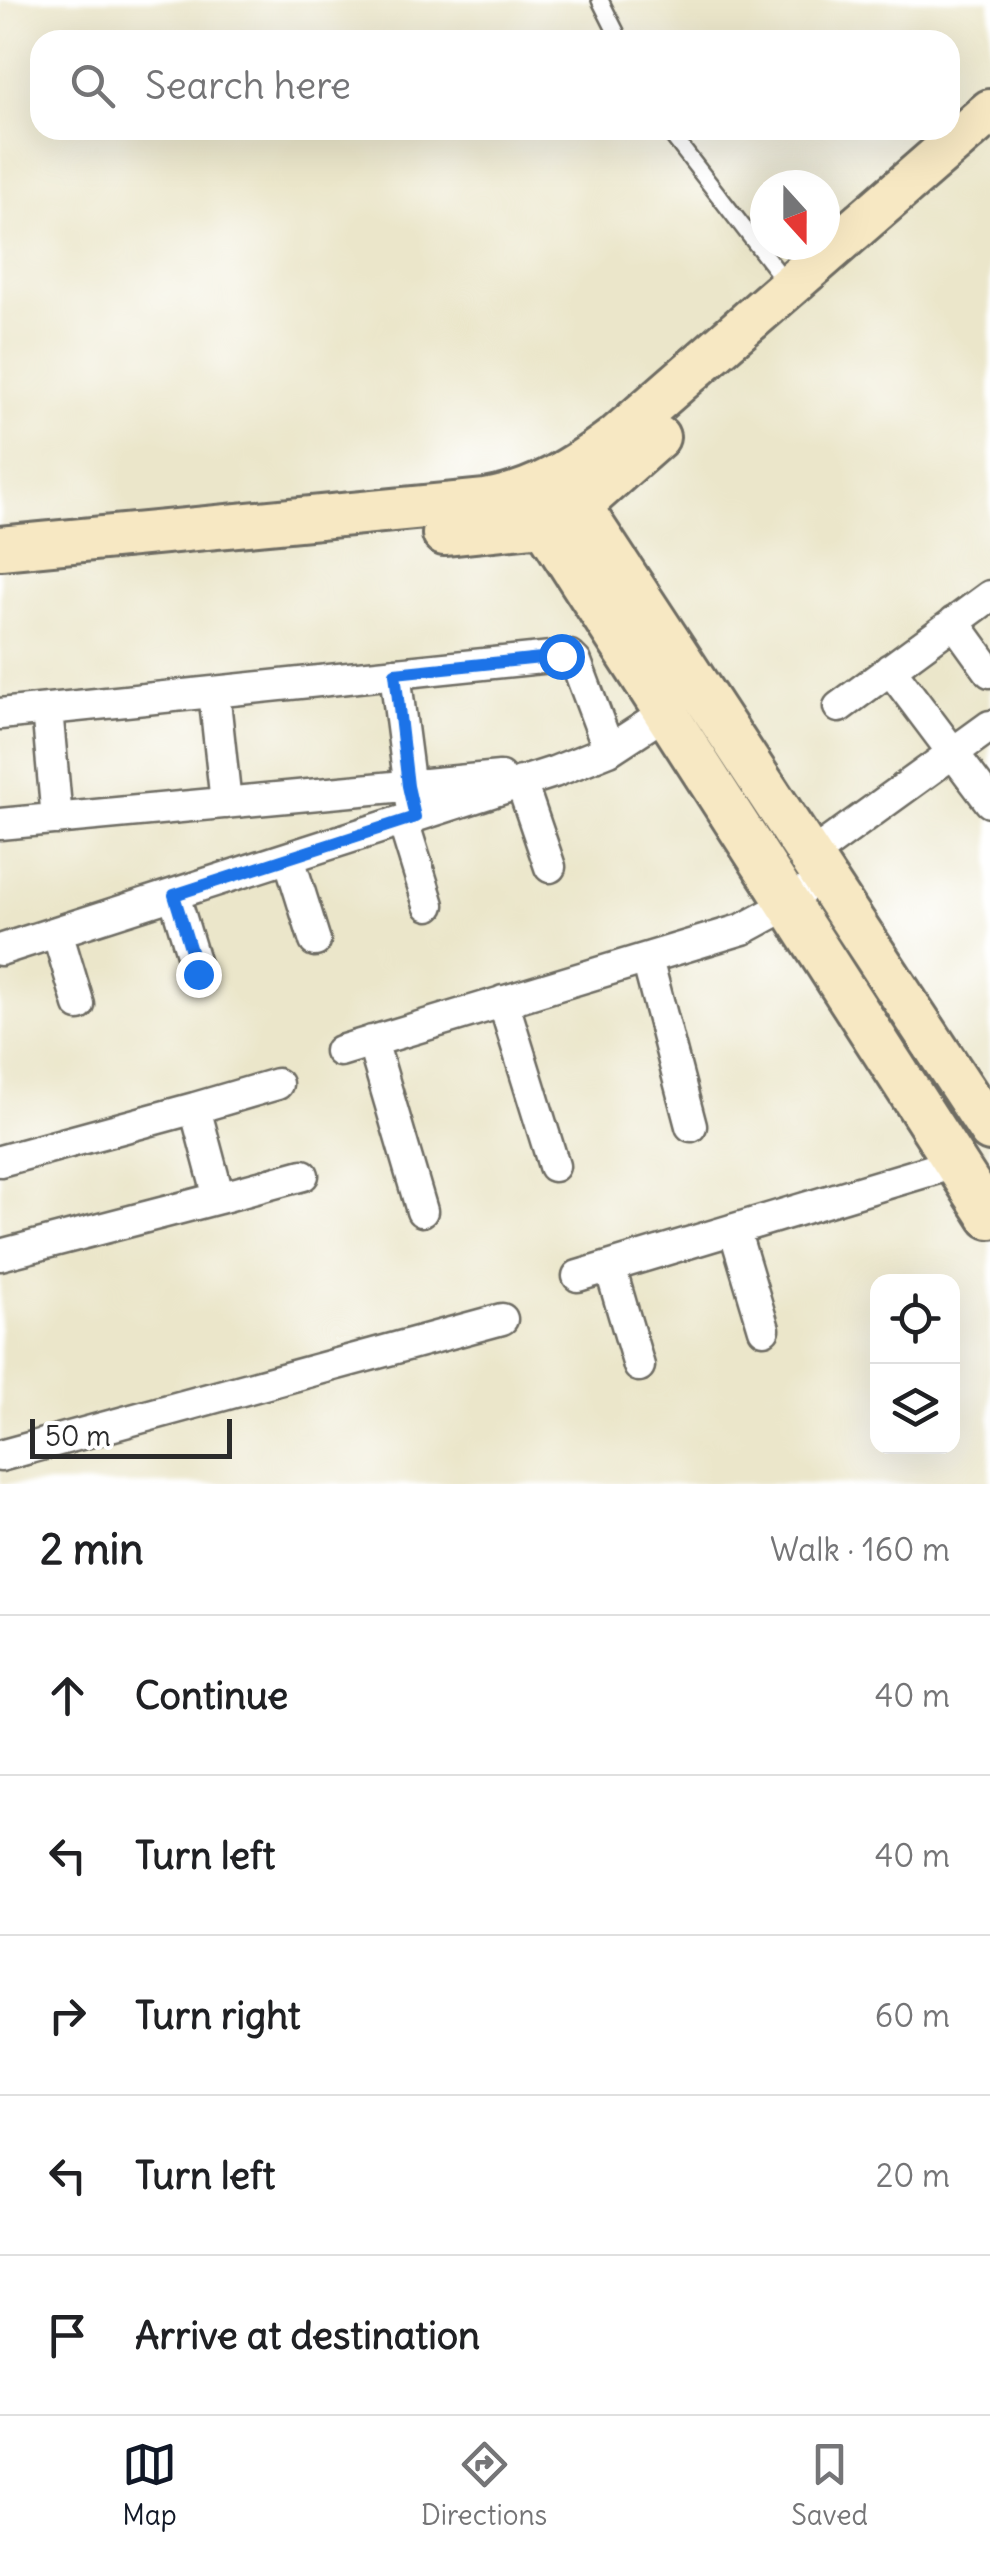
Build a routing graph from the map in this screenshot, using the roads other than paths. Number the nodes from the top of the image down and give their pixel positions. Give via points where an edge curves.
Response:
1 (600, 0) edge
2 (615, 30) edge
3 (990, 111) edge
4 (960, 137) edge
5 (676, 140) edge
6 (957, 140) edge
7 (990, 148) edge
8 (789, 287) junction
9 (552, 500) junction
10 (0, 548) edge
11 (0, 576) edge
12 (990, 596) edge
13 (954, 622) junction
14 (890, 669) junction
15 (990, 672) edge
16 (395, 673) junction
17 (214, 692) junction
18 (838, 707) dead end
19 (47, 709) junction
20 (0, 714) edge
21 (664, 714) junction
22 (990, 726) edge
23 (609, 750) junction
24 (953, 753) junction
25 (554, 772) junction
26 (521, 782) junction
27 (408, 786) junction
28 (990, 802) edge
29 (226, 803) junction
30 (57, 819) junction
31 (409, 819) junction
32 (0, 824) edge
33 (289, 858) junction
34 (815, 866) junction
35 (550, 867) dead end
36 (174, 895) junction
37 (429, 905) dead end
38 (787, 905) junction
39 (57, 932) junction
40 (314, 941) dead end
41 (0, 950) edge
42 (647, 960) junction
43 (198, 974) dead end
44 (504, 1001) junction
45 (79, 1005) dead end
46 (372, 1041) junction
47 (340, 1050) dead end
48 (277, 1084) dead end
49 (195, 1108) junction
50 (690, 1126) dead end
51 (990, 1130) edge
52 (0, 1161) edge
53 (955, 1163) junction
54 (554, 1166) dead end
55 (303, 1175) dead end
56 (219, 1198) junction
57 (422, 1211) dead end
58 (990, 1217) edge
59 (734, 1229) junction
60 (0, 1256) edge
61 (610, 1267) junction
62 (578, 1276) dead end
63 (502, 1319) dead end
64 (764, 1329) dead end
65 (639, 1366) dead end
66 (0, 1456) edge

1 - 2 lane
3 - 4 street
5 - 8 lane
6 - 8 street
7 - 9 street via 810,302
8 - 9 street
9 - 10 street
9 - 11 street
9 - 21 street
9 - 34 street
12 - 13 street
13 - 14 street
13 - 15 street
14 - 18 street
14 - 24 street
16 - 17 street
16 - 23 street via 570,656
16 - 27 street
17 - 19 street
17 - 29 street
19 - 20 street
19 - 30 street
21 - 23 street
21 - 38 street
22 - 24 street
23 - 25 street
24 - 28 street
24 - 34 street
25 - 26 street
25 - 27 street
26 - 31 street
26 - 35 street
27 - 29 street
27 - 31 street
29 - 30 street
30 - 32 street
31 - 33 street
31 - 37 street
33 - 36 street
33 - 40 street
34 - 38 street
34 - 51 street
36 - 39 street
36 - 43 street
38 - 42 street via 743,929
38 - 53 street
39 - 41 street
39 - 45 street
42 - 44 street
42 - 50 street
44 - 46 street
44 - 54 street
46 - 47 street
46 - 57 street
48 - 49 street
49 - 52 street
49 - 56 street
53 - 58 street
53 - 59 street
55 - 56 street
56 - 60 street
59 - 61 street
59 - 64 street
61 - 62 street
61 - 65 street
63 - 66 street

